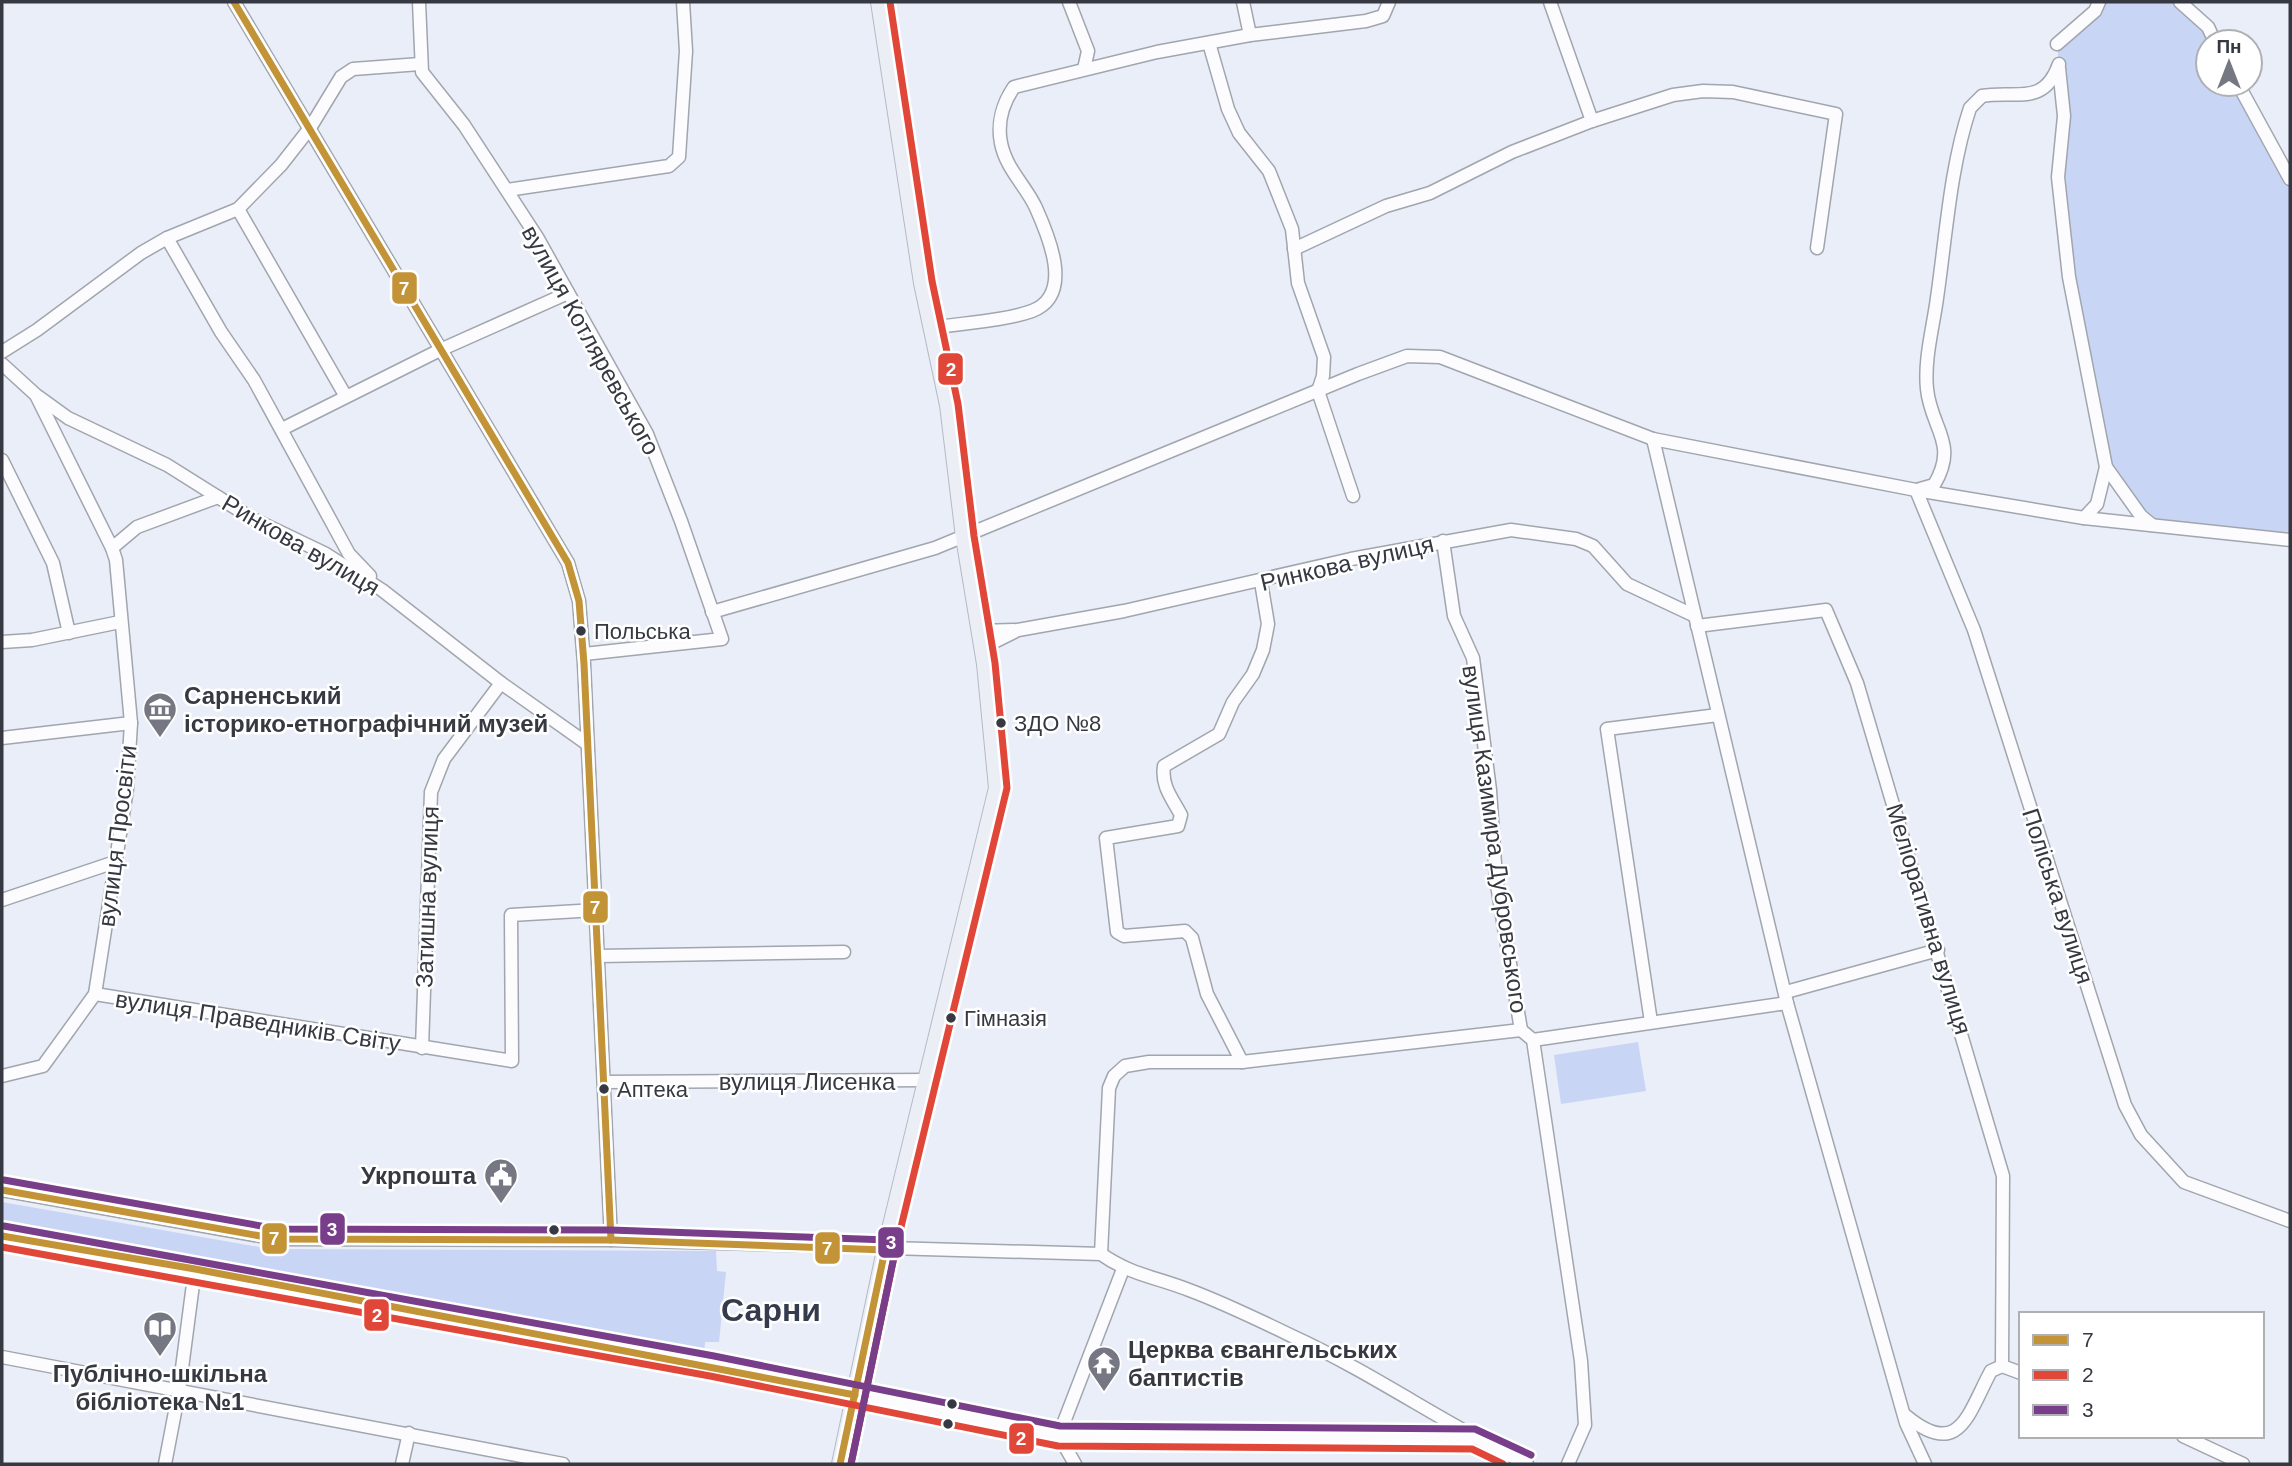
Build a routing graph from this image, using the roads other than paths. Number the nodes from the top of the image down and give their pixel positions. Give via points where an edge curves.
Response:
1 (234, 2) edge
2 (419, 2) edge
3 (683, 2) edge
4 (879, 2) edge
5 (1069, 2) edge
6 (1243, 2) edge
7 (1389, 2) edge
8 (1550, 2) edge
9 (2099, 2) edge
10 (2180, 2) edge
11 (2208, 28) edge
12 (1250, 35) junction
13 (1209, 43) junction
14 (2057, 44) dead end
15 (420, 64) junction
16 (1084, 69) junction
17 (2246, 98) edge
18 (1592, 121) junction
19 (310, 128) junction
20 (2290, 179) edge
21 (507, 190) junction
22 (238, 209) junction
23 (167, 238) junction
24 (1817, 248) dead end
25 (1294, 249) junction
26 (568, 293) junction
27 (932, 328) junction
28 (440, 350) junction
29 (2, 352) edge
30 (2, 364) edge
31 (1318, 391) junction
32 (36, 395) junction
33 (345, 395) junction
34 (282, 429) junction
35 (1653, 439) junction
36 (2, 460) edge
37 (2106, 467) junction
38 (1916, 490) junction
39 (1353, 496) dead end
40 (218, 497) junction
41 (2084, 518) junction
42 (2152, 526) junction
43 (964, 537) junction
44 (2290, 540) edge
45 (1443, 541) junction
46 (112, 548) junction
47 (1261, 582) junction
48 (382, 590) junction
49 (712, 612) junction
50 (1695, 621) junction
51 (120, 622) junction
52 (1018, 630) junction
53 (979, 631) junction
54 (69, 633) junction
55 (2, 642) edge
56 (982, 648) junction
57 (583, 654) junction
58 (501, 683) junction
59 (1718, 715) junction
60 (131, 723) junction
61 (2, 738) edge
62 (586, 743) junction
63 (115, 862) junction
64 (2, 900) edge
65 (596, 910) junction
66 (1938, 950) junction
67 (844, 952) dead end
68 (598, 956) junction
69 (95, 994) junction
70 (1786, 998) junction
71 (1651, 1022) junction
72 (1521, 1030) junction
73 (1533, 1040) junction
74 (422, 1048) junction
75 (1242, 1062) junction
76 (2, 1076) edge
77 (926, 1080) junction
78 (604, 1082) junction
79 (2, 1190) edge
80 (2290, 1221) edge
81 (2, 1236) edge
82 (611, 1240) junction
83 (885, 1250) junction
84 (1101, 1254) junction
85 (195, 1269) junction
86 (1123, 1269) junction
87 (2, 1357) edge
88 (2002, 1366) junction
89 (2019, 1372) edge
90 (179, 1391) junction
91 (855, 1395) junction
92 (1904, 1415) junction
93 (409, 1433) junction
94 (1059, 1435) junction
95 (2187, 1438) edge
96 (1474, 1439) junction
97 (165, 1464) edge
98 (402, 1464) edge
99 (564, 1464) edge
100 (840, 1464) edge
101 (1074, 1464) edge
102 (1527, 1464) edge
103 (1568, 1464) edge
104 (1925, 1464) edge
105 (2243, 1464) edge

1 - 19 street
2 - 15 street
3 - 21 street, вулиця Котляревського via 686,51 679,158 669,166
4 - 27 main road
5 - 16 street via 1088,51
6 - 12 street
7 - 12 street via 1383,16 1366,22
8 - 18 street
9 - 14 street via 2095,11
10 - 11 street
12 - 13 street
13 - 16 street
13 - 25 street via 1228,109 1239,133 1269,170 1292,229
15 - 19 street via 353,69 341,77
15 - 21 street, вулиця Котляревського
16 - 27 street via 1014,87 1001,116 1001,142 1019,184 1036,206 1057,271 1048,301 1032,311
17 - 20 street
18 - 24 street via 1673,95 1703,91 1751,95 1836,114
18 - 25 street
19 - 22 street
19 - 28 street
21 - 26 street, вулиця Котляревського
22 - 23 street
22 - 33 street
23 - 29 street
23 - 34 street
25 - 31 street via 1298,283 1324,357
26 - 28 street
26 - 49 street, вулиця Котляревського via 647,434
27 - 43 main road via 948,405
28 - 33 street
28 - 57 street via 568,563 579,601
30 - 32 street
31 - 35 street via 1407,356 1424,354
31 - 39 street
31 - 43 street
32 - 40 street, Ринкова вулиця via 68,418 167,464
32 - 46 street, вулиця Просвіти
33 - 34 street
34 - 48 street via 349,554
35 - 38 street
35 - 50 street
36 - 54 street via 52,563
37 - 38 street via 2069,277 2058,177 2064,116 2059,64 2049,85 2039,90 2011,97 1982,96 1970,108 1927,362 1930,403 1946,455 1934,485
37 - 41 street via 2097,504
37 - 42 street
38 - 41 street
38 - 80 street, Поліська вулиця via 1974,630 2125,1105 2141,1135 2184,1182
40 - 46 street via 136,527
40 - 48 street, Ринкова вулиця via 326,554
41 - 42 street
42 - 44 street
43 - 49 street
43 - 53 main road
45 - 47 street, Ринкова вулиця
45 - 50 street, Ринкова вулиця via 1511,530 1576,539 1593,546 1627,584
45 - 72 street, вулиця Казимира Дубровського via 1454,616 1473,658 1496,879
46 - 51 street, вулиця Просвіти
47 - 52 street, Ринкова вулиця
47 - 75 street via 1268,624 1253,674 1233,702 1219,734 1164,766 1166,790 1181,816 1178,826 1106,838 1117,932 1124,936 1185,930 1192,938 1207,994
48 - 58 street, Ринкова вулиця
49 - 57 street via 722,639
50 - 59 street
50 - 66 street, Меліоративна вулиця via 1826,610 1857,683
51 - 54 street
51 - 60 street, вулиця Просвіти
52 - 53 street
52 - 56 street, Ринкова вулиця
53 - 56 main road
54 - 55 street
56 - 77 main road via 997,788
57 - 62 street
58 - 62 street, Ринкова вулиця
58 - 74 street, Затишна вулиця via 444,759 431,792
59 - 70 street
59 - 71 street via 1607,729
60 - 61 street
60 - 63 street, вулиця Просвіти via 127,789
62 - 65 street
63 - 64 street
63 - 69 street, вулиця Просвіти
65 - 68 street
65 - 74 street, вулиця Праведників Світу via 511,915 512,1061
66 - 70 street
66 - 88 street, Меліоративна вулиця via 2003,1176
67 - 68 street
68 - 78 street
69 - 74 street, вулиця Праведників Світу
69 - 76 street, вулиця Просвіти via 44,1066
70 - 71 street
70 - 92 street
71 - 73 street
72 - 73 street, вулиця Казимира Дубровського
72 - 75 street
73 - 103 street, вулиця Казимира Дубровського via 1581,1361 1585,1425
75 - 84 street via 1149,1062 1125,1066 1114,1076 1109,1088
77 - 78 street, вулиця Лисенка
77 - 83 main road
78 - 82 street
79 - 82 street via 277,1239
81 - 85 street
82 - 83 street
83 - 84 street
83 - 91 main road
84 - 86 street
85 - 90 street
85 - 91 street
86 - 94 street
86 - 96 street via 1189,1290 1294,1336
87 - 90 street
88 - 89 street
88 - 92 street via 1991,1371 1961,1429 1949,1434 1929,1432
90 - 93 street
90 - 97 street
91 - 94 street
91 - 100 main road
92 - 104 street
93 - 98 street
93 - 99 street
94 - 96 street
94 - 101 street
95 - 105 street
96 - 102 street

